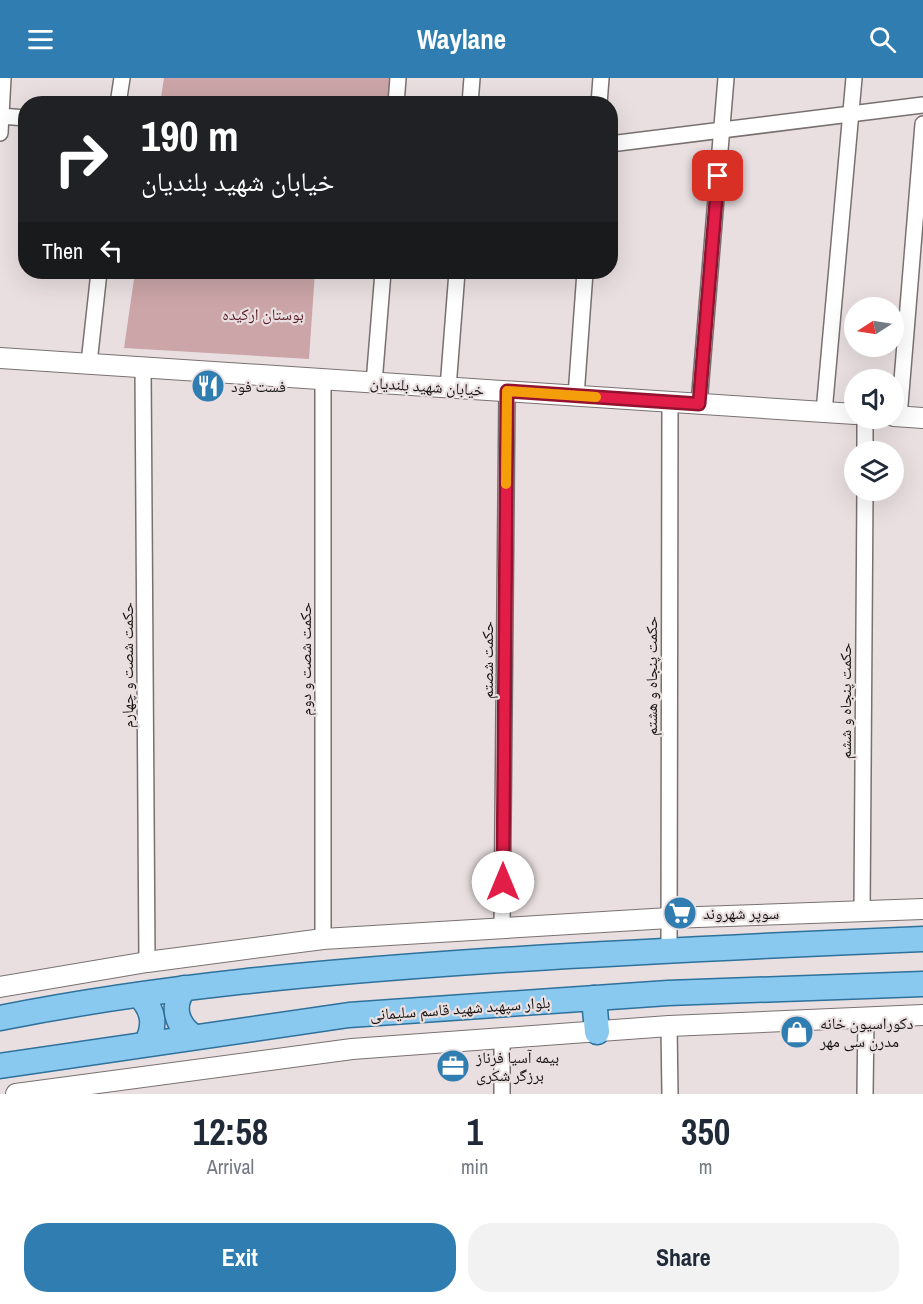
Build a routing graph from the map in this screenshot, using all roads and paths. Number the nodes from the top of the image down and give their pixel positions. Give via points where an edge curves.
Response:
1 (3, 78) edge
2 (122, 78) edge
3 (398, 78) edge
4 (472, 78) edge
5 (601, 78) edge
6 (726, 78) edge
7 (854, 78) edge
8 (119, 96) edge
9 (397, 96) edge
10 (471, 96) edge
11 (599, 96) edge
12 (923, 105) edge
13 (850, 115) junction
14 (1, 116) edge
15 (18, 117) edge
16 (923, 124) edge
17 (722, 130) junction
18 (0, 133) edge
19 (618, 143) edge
20 (98, 279) edge
21 (382, 279) edge
22 (456, 279) edge
23 (584, 279) edge
24 (0, 358) edge
25 (89, 363) junction
26 (143, 368) junction
27 (901, 369) edge
28 (323, 379) junction
29 (374, 383) junction
30 (448, 388) junction
31 (507, 391) junction
32 (576, 396) junction
33 (670, 402) junction
34 (699, 404) junction
35 (824, 412) junction
36 (844, 413) edge
37 (904, 417) edge
38 (923, 418) edge
39 (865, 501) edge
40 (923, 909) edge
41 (862, 911) junction
42 (669, 918) junction
43 (502, 929) junction
44 (323, 939) junction
45 (923, 939) edge
46 (669, 949) junction
47 (147, 962) junction
48 (923, 984) edge
49 (0, 987) edge
50 (184, 988) junction
51 (139, 995) junction
52 (594, 998) junction
53 (923, 1015) edge
54 (866, 1017) junction
55 (0, 1018) edge
56 (669, 1026) junction
57 (597, 1032) junction
58 (194, 1037) junction
59 (502, 1038) junction
60 (146, 1044) junction
61 (0, 1066) edge
62 (16, 1094) edge
63 (502, 1094) edge
64 (670, 1094) edge
65 (865, 1094) edge

1 - 14 street
2 - 8 street
3 - 9 street
4 - 10 street
5 - 11 street
6 - 17 street
7 - 13 street
12 - 13 street
13 - 17 street
13 - 35 street
14 - 15 street
14 - 18 street
16 - 27 street
17 - 19 street
17 - 34 street
20 - 25 street
21 - 29 street
22 - 30 street
23 - 32 street
24 - 25 street, خیابان شهید بلندیان
25 - 26 street, خیابان شهید بلندیان
26 - 28 street, خیابان شهید بلندیان
26 - 47 street, حکمت شصت و چهارم
28 - 29 street, خیابان شهید بلندیان
28 - 44 street, حکمت شصت و دوم
29 - 30 street, خیابان شهید بلندیان
30 - 31 street, خیابان شهید بلندیان
31 - 32 street, خیابان شهید بلندیان
31 - 43 street, حکمت شصتم
32 - 33 street, خیابان شهید بلندیان
33 - 34 street, خیابان شهید بلندیان
33 - 42 street, حکمت پنجاه و هشتم
34 - 35 street, خیابان شهید بلندیان
35 - 36 street, خیابان شهید بلندیان
37 - 38 street
39 - 41 street, حکمت پنجاه و ششم
40 - 41 street
41 - 42 street
42 - 43 street
42 - 46 street, حکمت پنجاه و هشتم
43 - 44 street
44 - 47 street
45 - 46 main road
46 - 50 main road via 346,970
47 - 49 street
48 - 52 main road, بلوار سپهبد شهید قاسم سلیمانی
50 - 51 main road
50 - 58 main road via 177,1000 177,1015 183,1028
51 - 55 main road
51 - 60 main road via 152,1018
52 - 57 main road
52 - 58 main road, بلوار سپهبد شهید قاسم سلیمانی via 349,1015
53 - 54 street
54 - 56 street
54 - 65 street
56 - 57 street
56 - 64 street
57 - 59 street
58 - 60 main road, بلوار سپهبد شهید قاسم سلیمانی
59 - 62 street via 352,1049
59 - 63 street
60 - 61 main road, بلوار سپهبد شهید قاسم سلیمانی

